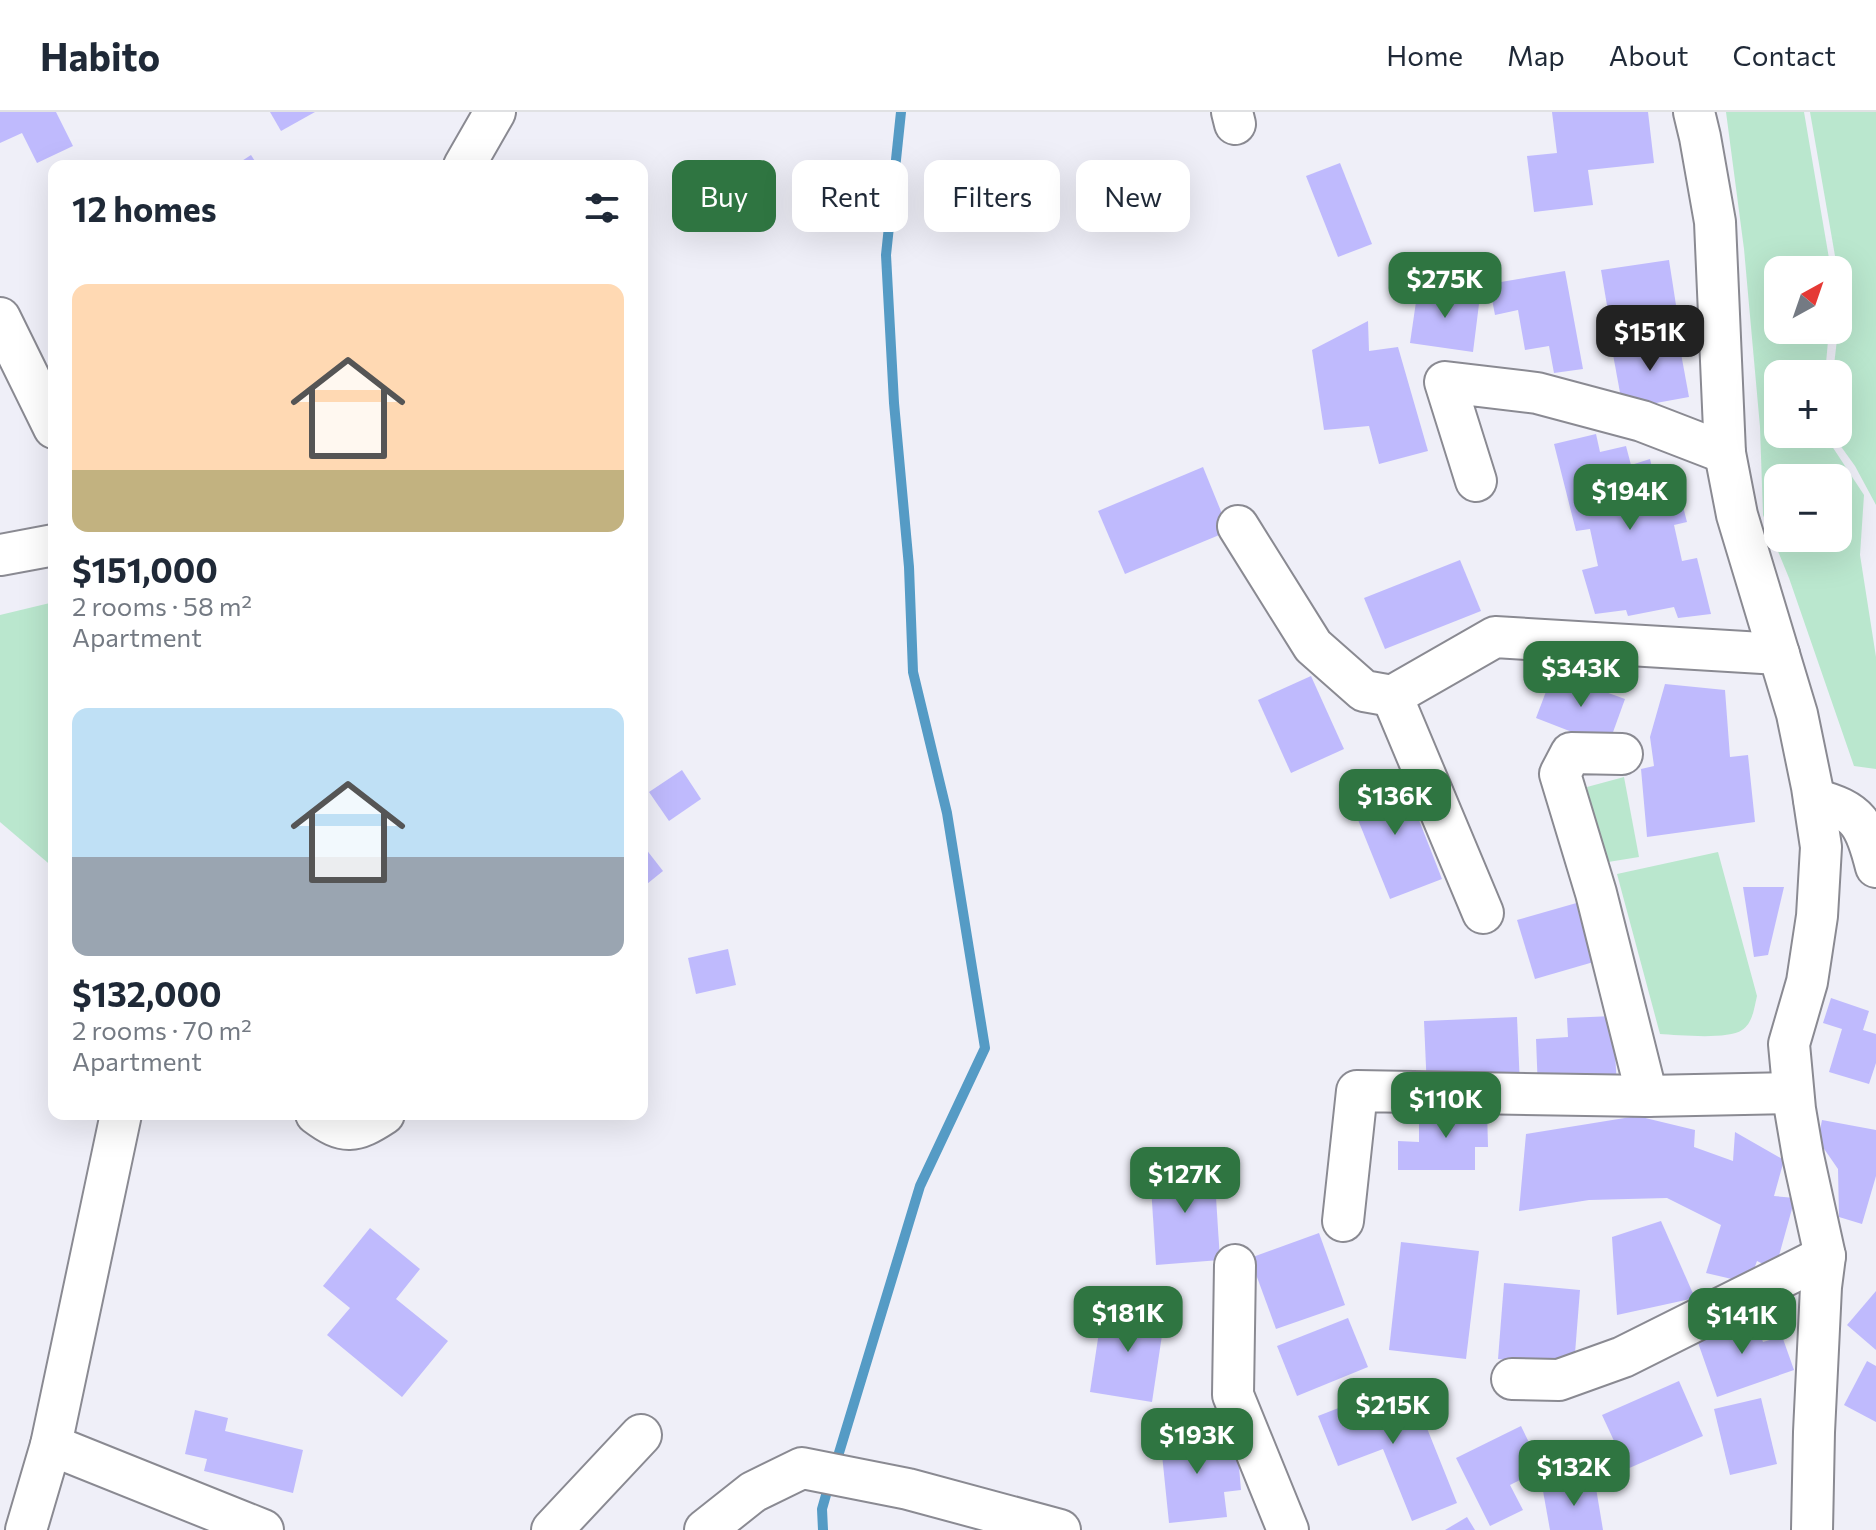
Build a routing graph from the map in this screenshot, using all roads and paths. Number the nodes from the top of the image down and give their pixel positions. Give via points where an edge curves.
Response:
1 (495, 112) edge
2 (1694, 112) edge
3 (467, 160) edge
4 (0, 318) edge
5 (41, 366) edge
6 (48, 399) edge
7 (1725, 453) junction
8 (1476, 481) dead end
9 (1238, 526) dead end
10 (48, 546) edge
11 (0, 555) edge
12 (1779, 654) junction
13 (1392, 696) junction
14 (1622, 754) dead end
15 (1814, 799) junction
16 (1876, 867) edge
17 (1483, 913) dead end
18 (1793, 1093) junction
19 (1647, 1096) junction
20 (120, 1120) edge
21 (327, 1120) edge
22 (375, 1120) edge
23 (1343, 1221) dead end
24 (1825, 1256) junction
25 (1235, 1265) dead end
26 (1512, 1379) dead end
27 (641, 1435) dead end
28 (51, 1445) junction
29 (34, 1524) edge
30 (263, 1530) edge
31 (552, 1530) edge
32 (705, 1530) edge
33 (1060, 1530) edge
34 (1288, 1530) edge
35 (1812, 1530) edge

1 - 3 street
2 - 7 street via 1715,222
4 - 5 street
5 - 6 street
7 - 8 street via 1642,421 1537,393 1445,382
7 - 12 street via 1737,515
9 - 13 street via 1313,646 1364,691
10 - 11 street
12 - 13 street via 1495,637
12 - 15 street
13 - 17 street
14 - 19 street via 1571,753 1560,774
15 - 16 street via 1855,815
15 - 18 street via 1821,847 1817,916 1807,982 1789,1044
18 - 19 street
18 - 24 street
19 - 23 street via 1357,1091
20 - 28 street
21 - 22 street via 346,1131
24 - 26 street via 1623,1357 1559,1380
24 - 35 street
25 - 34 street via 1233,1395
27 - 31 street
28 - 29 street
28 - 30 street
32 - 33 street via 753,1492 802,1468 908,1489

